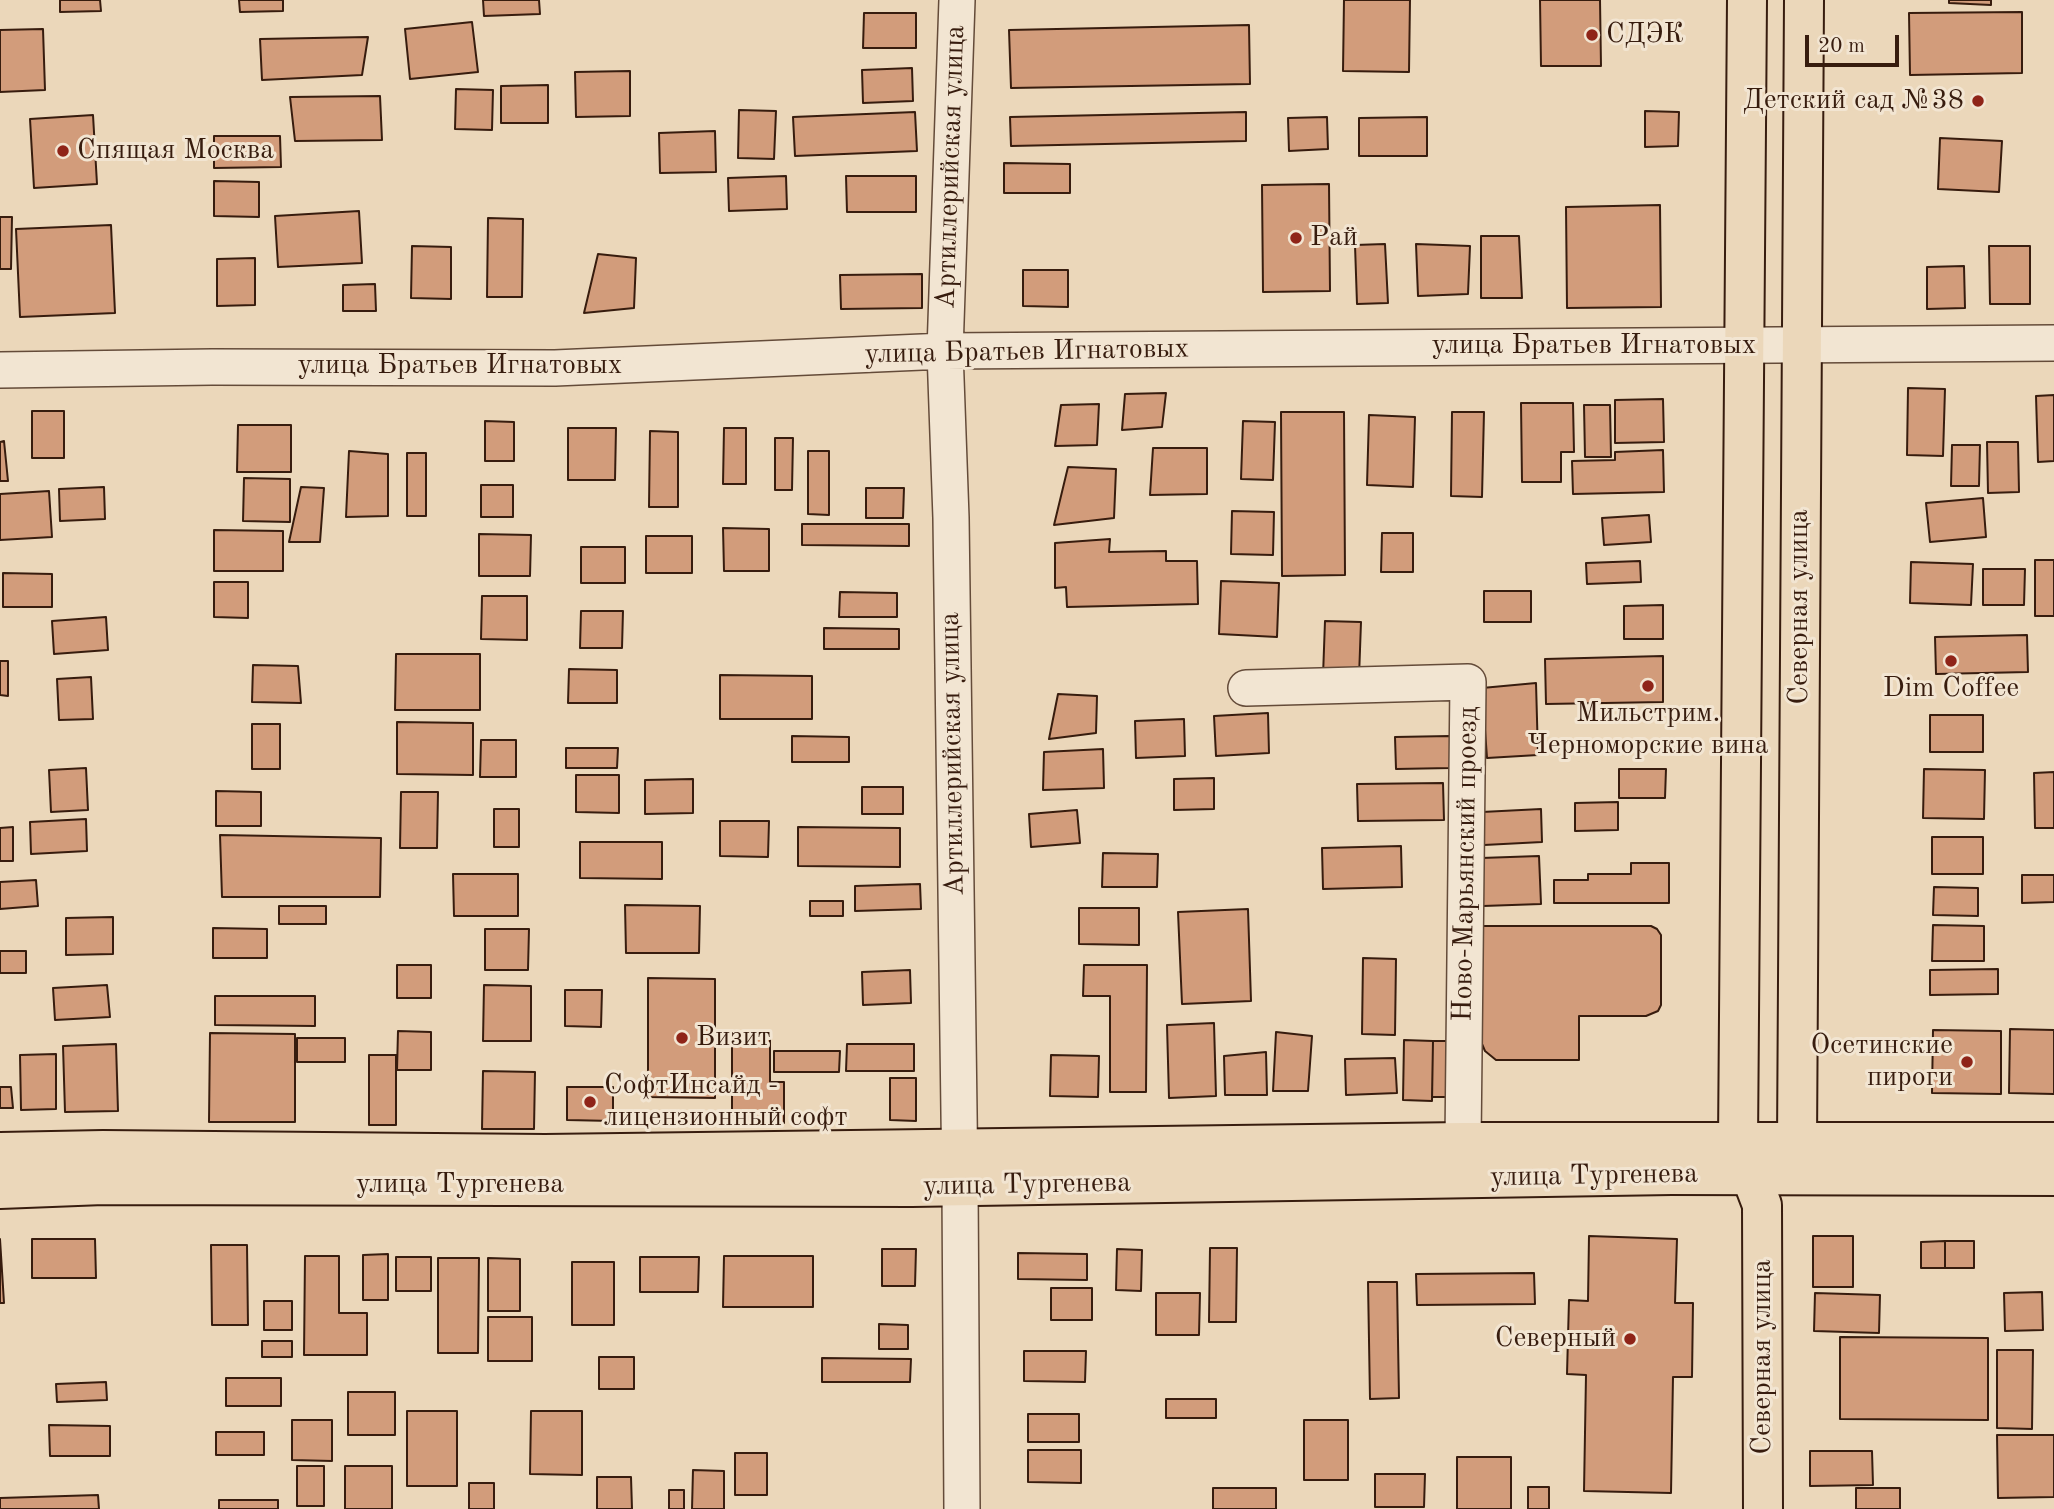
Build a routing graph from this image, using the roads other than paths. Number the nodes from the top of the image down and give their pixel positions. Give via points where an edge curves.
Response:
1 (957, 0) edge
2 (1747, 0) edge
3 (1804, 0) edge
4 (2054, 343) edge
5 (1802, 344) junction
6 (1743, 345) junction
7 (945, 351) junction
8 (0, 370) edge
9 (1246, 688) dead end
10 (1463, 1142) junction
11 (2054, 1142) edge
12 (959, 1149) junction
13 (0, 1152) edge
14 (1765, 1168) junction
15 (2054, 1176) edge
16 (960, 1186) junction
17 (0, 1189) edge
18 (962, 1509) edge
19 (1763, 1509) edge

1 - 7 street, Артиллерийская улица
2 - 6 main road, Северная улица
3 - 5 main road, Северная улица
4 - 5 street, улица Братьев Игнатовых
5 - 6 street, улица Братьев Игнатовых
5 - 14 main road, Северная улица
6 - 7 street, улица Братьев Игнатовых
6 - 14 main road, Северная улица
7 - 8 street, улица Братьев Игнатовых via 555,368
7 - 12 street, Артиллерийская улица
9 - 10 street, Ново-Марьянский проезд via 1468,682
10 - 12 main road, улица Тургенева
10 - 14 main road, улица Тургенева
11 - 14 main road, улица Тургенева
12 - 13 main road, улица Тургенева via 545,1154
12 - 16 street, Артиллерийская улица
14 - 15 main road, улица Тургенева
14 - 16 main road, улица Тургенева
14 - 19 main road, Северная улица
16 - 17 main road, улица Тургенева via 103,1185
16 - 18 street, Артиллерийская улица

